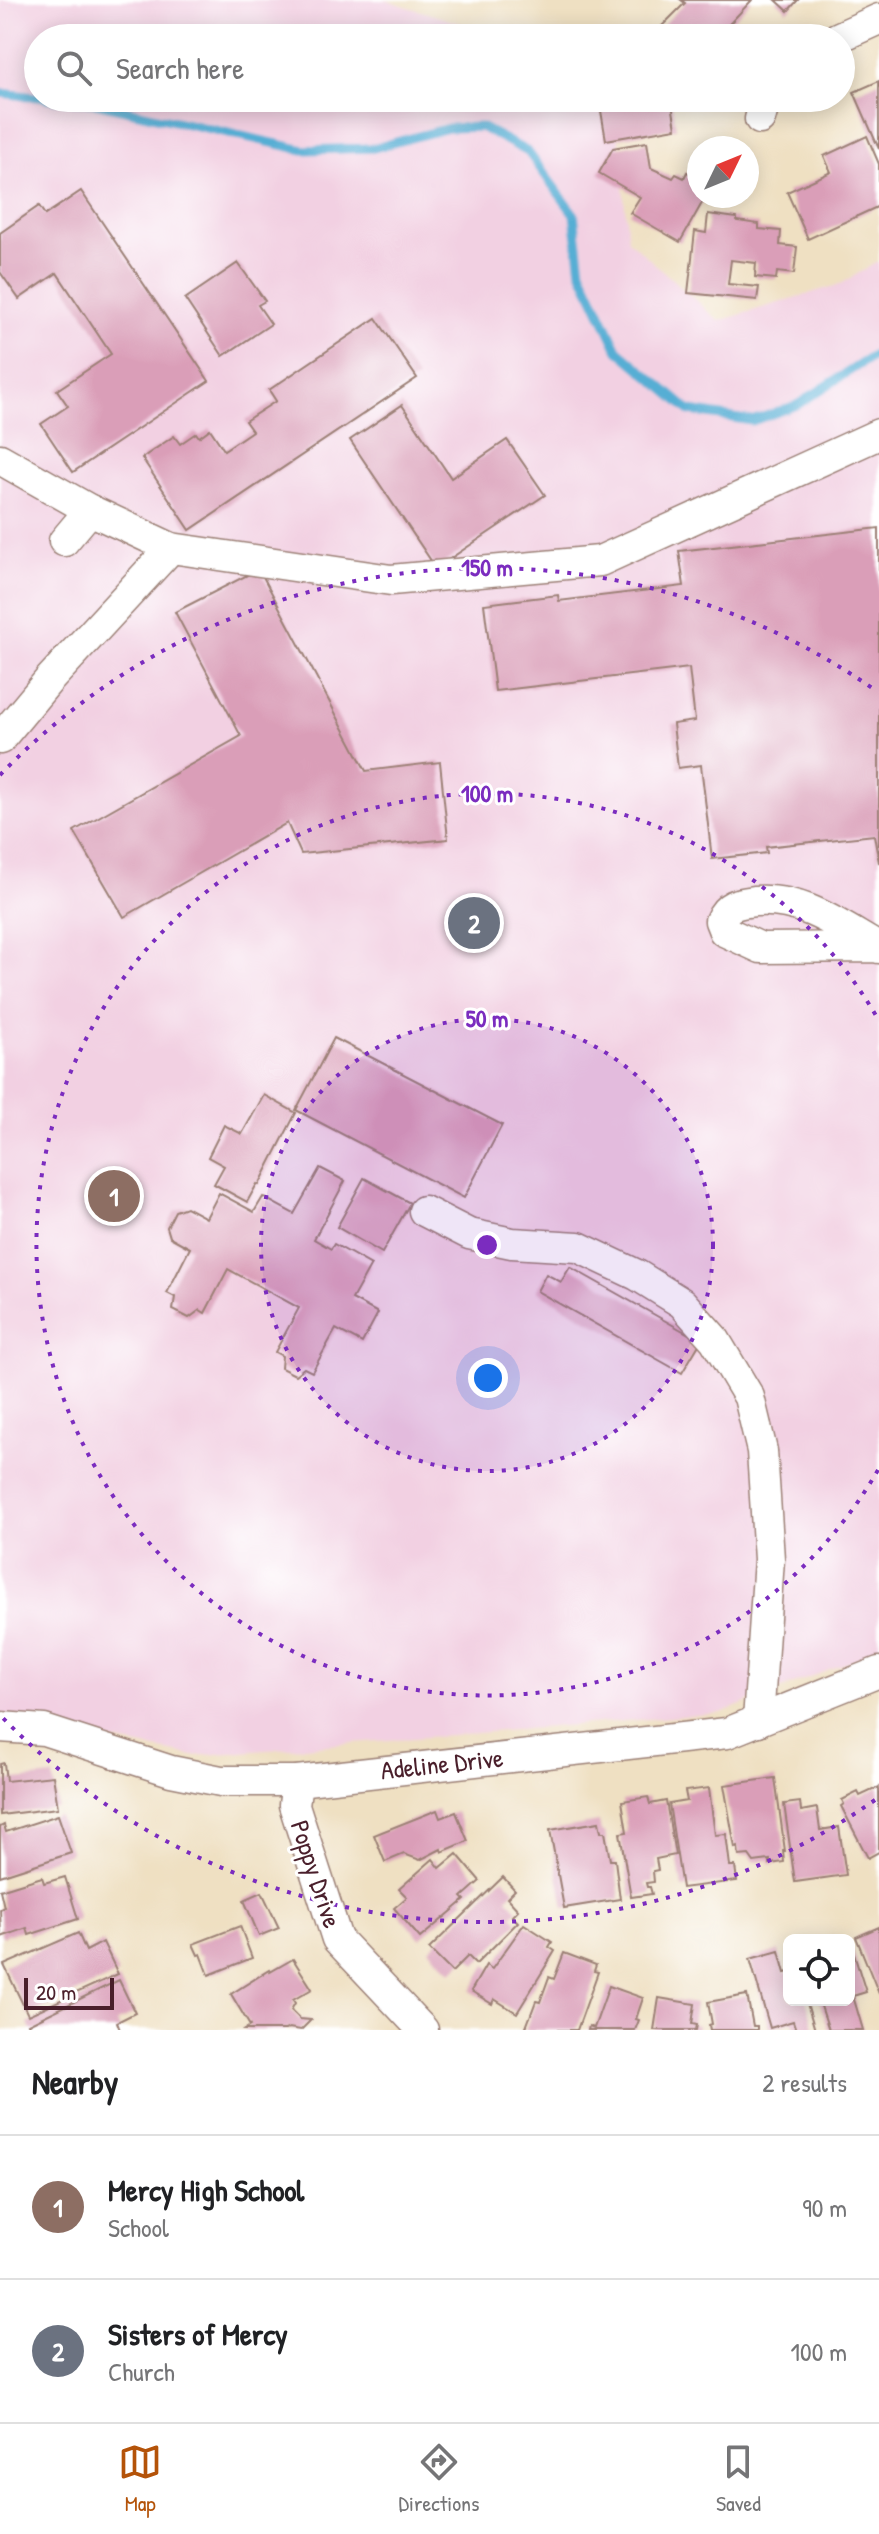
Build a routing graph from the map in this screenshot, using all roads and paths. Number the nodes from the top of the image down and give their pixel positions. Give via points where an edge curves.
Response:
1 (879, 19) edge
2 (855, 30) edge
3 (879, 434) edge
4 (1, 462) edge
5 (90, 510) junction
6 (64, 541) dead end
7 (171, 548) junction
8 (0, 739) edge
9 (424, 1211) dead end
10 (879, 1672) edge
11 (758, 1721) junction
12 (0, 1727) edge
13 (297, 1781) junction
14 (423, 2030) edge

1 - 2 street
3 - 7 street via 600,561 391,580
4 - 5 street
5 - 6 street
5 - 7 street
7 - 8 street
9 - 11 street via 469,1234 578,1247 682,1303 715,1340 749,1397 762,1451 769,1559
10 - 11 street, Adeline Drive
11 - 13 street, Adeline Drive via 727,1733
12 - 13 street, Adeline Drive via 44,1730 171,1771 221,1781
13 - 14 street, Poppy Drive via 294,1805 337,1939

